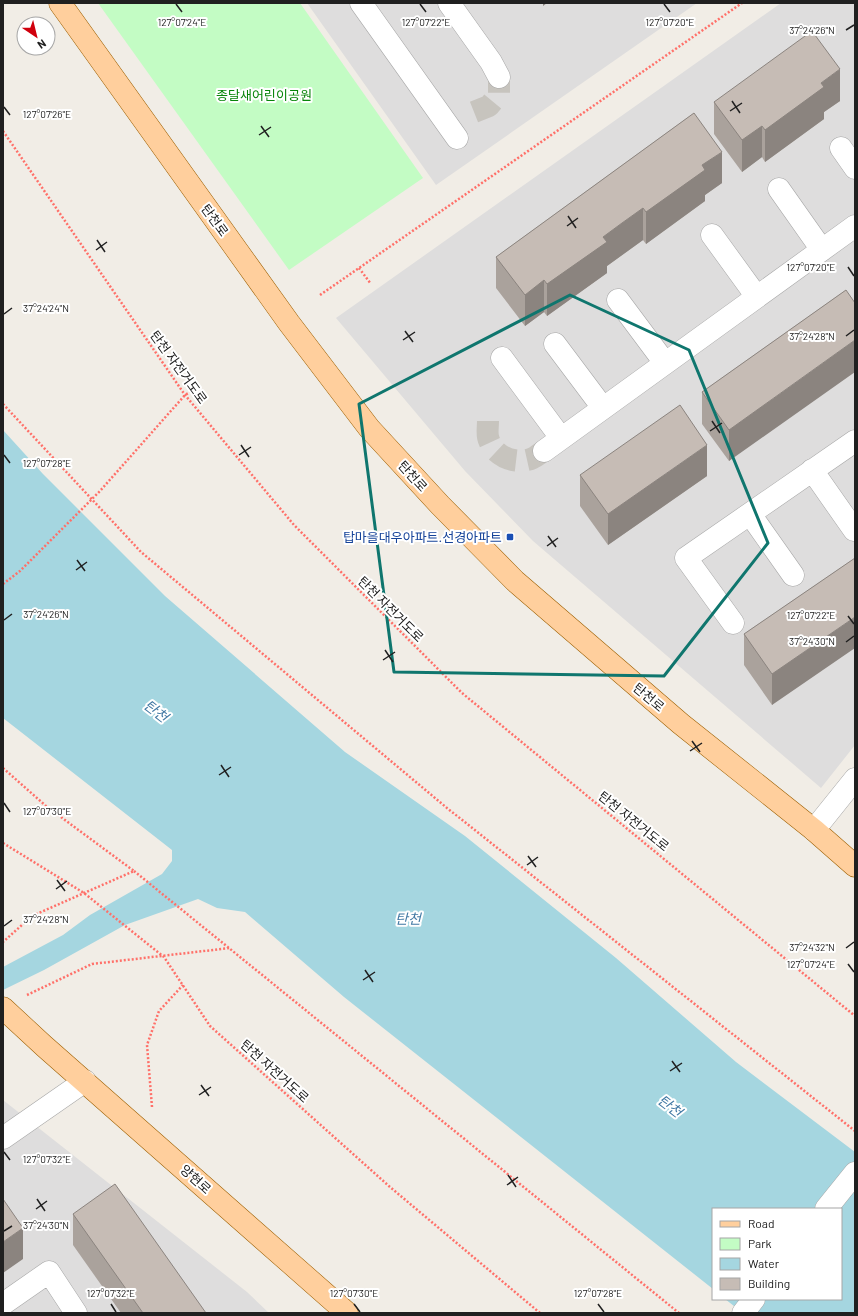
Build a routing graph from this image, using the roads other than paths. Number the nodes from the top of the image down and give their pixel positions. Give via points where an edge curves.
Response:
1 (60, 3) edge
2 (361, 3) edge
3 (449, 3) edge
4 (499, 78) tunnel mouth
5 (457, 138) dead end
6 (841, 148) dead end
7 (855, 168) edge
8 (780, 189) dead end
9 (712, 235) dead end
10 (852, 235) edge
11 (822, 250) junction
12 (757, 297) junction
13 (618, 300) dead end
14 (555, 344) dead end
15 (502, 358) dead end
16 (666, 363) junction
17 (603, 408) junction
18 (561, 438) junction
19 (855, 440) edge
20 (544, 451) tunnel mouth
21 (812, 470) junction
22 (750, 514) junction
23 (854, 530) dead end
24 (793, 575) dead end
25 (733, 622) dead end
26 (855, 779) edge
27 (814, 830) junction
28 (855, 866) edge
29 (3, 1008) edge
30 (85, 1081) junction
31 (3, 1138) edge
32 (855, 1173) edge
33 (827, 1208) edge
34 (753, 1300) edge
35 (3, 1304) edge
36 (76, 1313) edge
37 (347, 1313) edge
38 (742, 1313) edge

1 - 27 main road, 탄천로 via 289,324 379,439 440,506 515,581 681,724
2 - 5 street
3 - 4 street via 491,62
6 - 7 street
8 - 11 street
9 - 12 street
10 - 11 street
11 - 12 street
12 - 16 street
13 - 16 street
14 - 17 street
15 - 18 street
16 - 17 street
17 - 18 street
18 - 20 street
19 - 21 street
21 - 22 street
21 - 23 street
22 - 24 street
22 - 25 street via 686,558
26 - 27 street
27 - 28 main road, 탄천로
29 - 30 main road, 양현로
30 - 31 street
30 - 37 main road, 양현로
32 - 33 street
34 - 38 street
35 - 36 street via 49,1272

